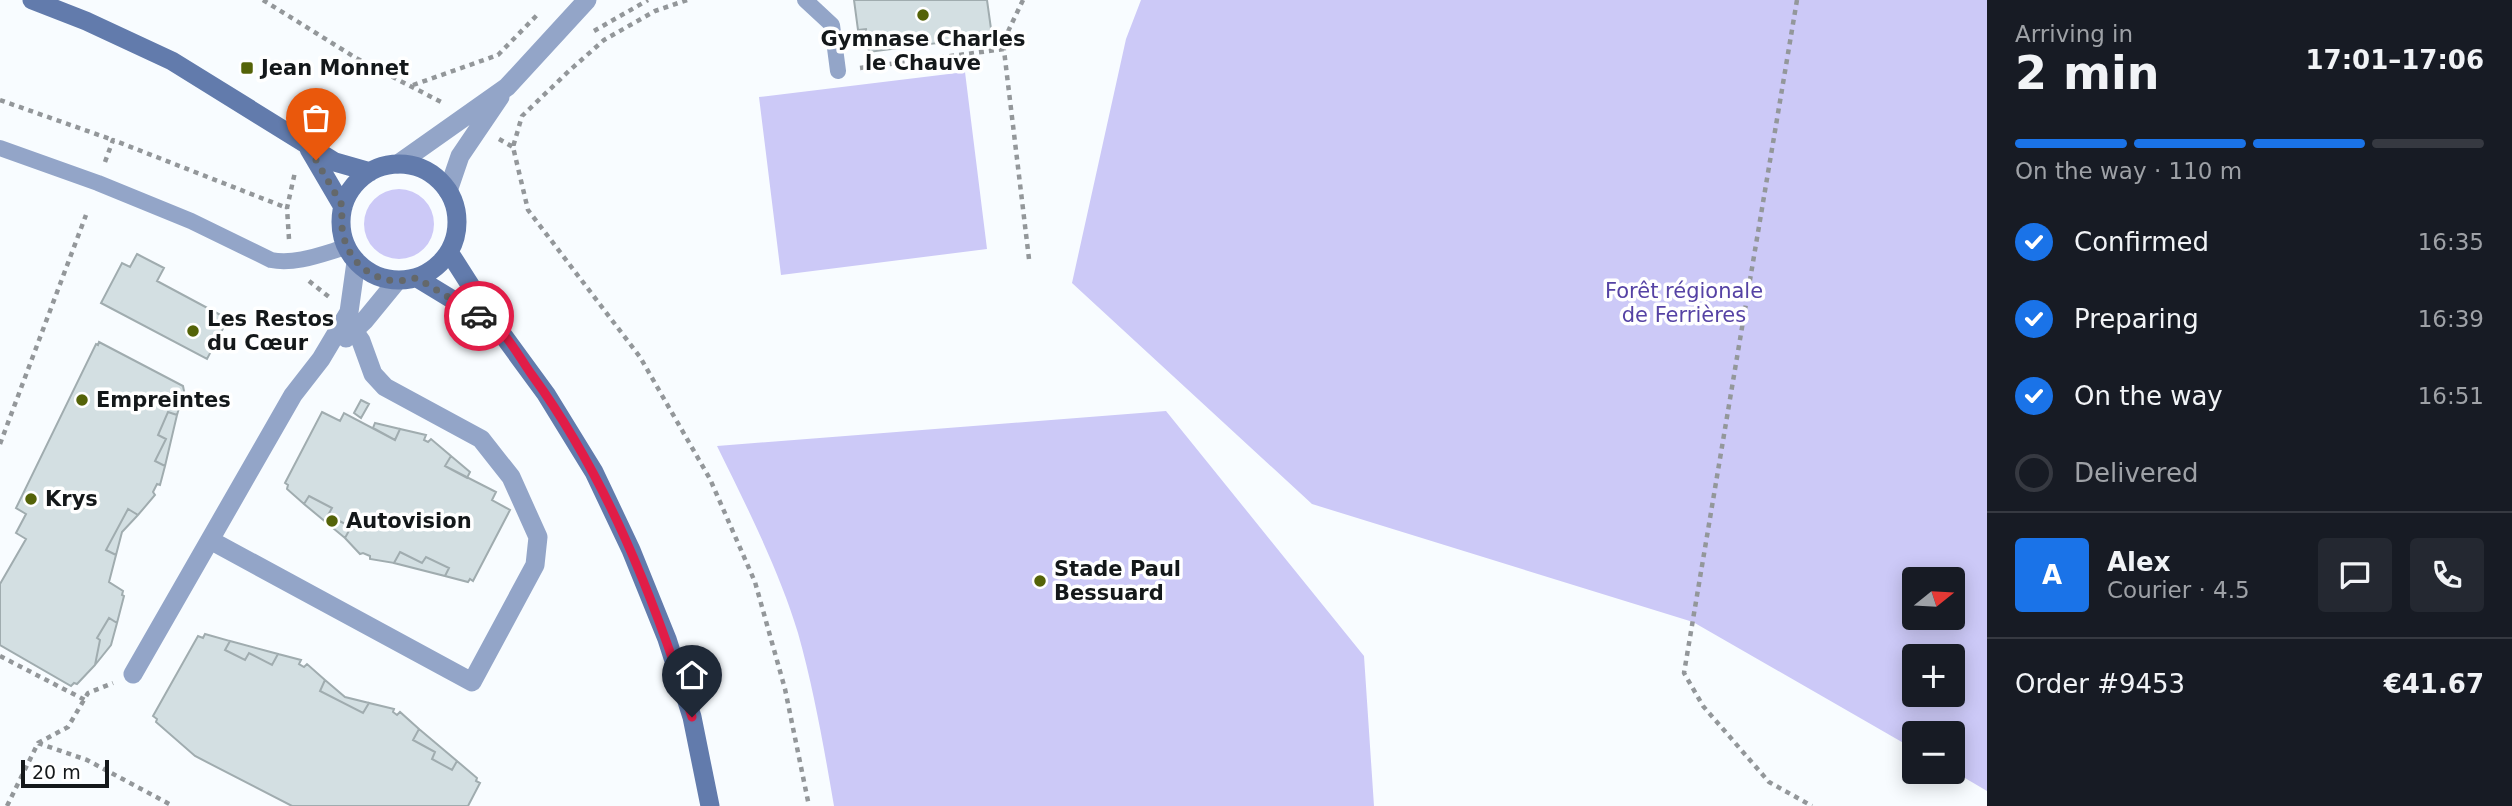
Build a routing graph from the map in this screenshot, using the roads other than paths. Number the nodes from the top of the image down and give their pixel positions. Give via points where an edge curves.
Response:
1 (32, 0) edge
2 (587, 0) edge
3 (805, 0) edge
4 (838, 71) road end
5 (507, 87) junction
6 (307, 145) junction
7 (0, 148) edge
8 (398, 164) junction
9 (370, 172) junction
10 (448, 191) junction
11 (343, 207) junction
12 (449, 253) junction
13 (351, 255) junction
14 (417, 278) junction
15 (397, 281) junction
16 (497, 327) junction
17 (354, 331) junction
18 (321, 359) junction
19 (210, 540) junction
20 (132, 674) road end
21 (710, 806) edge

1 - 6 main road via 172,61
2 - 5 street
3 - 4 lane via 832,25
5 - 8 street
5 - 10 street via 460,156
6 - 9 main road via 335,162
6 - 11 main road
7 - 13 lane via 179,216 271,260 283,263
8 - 9 main road
8 - 10 main road via 426,171
9 - 11 main road via 358,181
10 - 12 main road via 457,222
11 - 13 main road via 341,218
12 - 14 main road via 436,268
12 - 16 main road
13 - 15 main road via 368,272
13 - 18 street via 349,312
14 - 15 main road
14 - 16 main road
15 - 17 street
16 - 21 main road via 594,472 631,550 692,717
17 - 18 street
17 - 19 street via 373,374 385,387 481,439 511,477 538,537 534,565 472,682
18 - 19 street via 293,395
19 - 20 street

